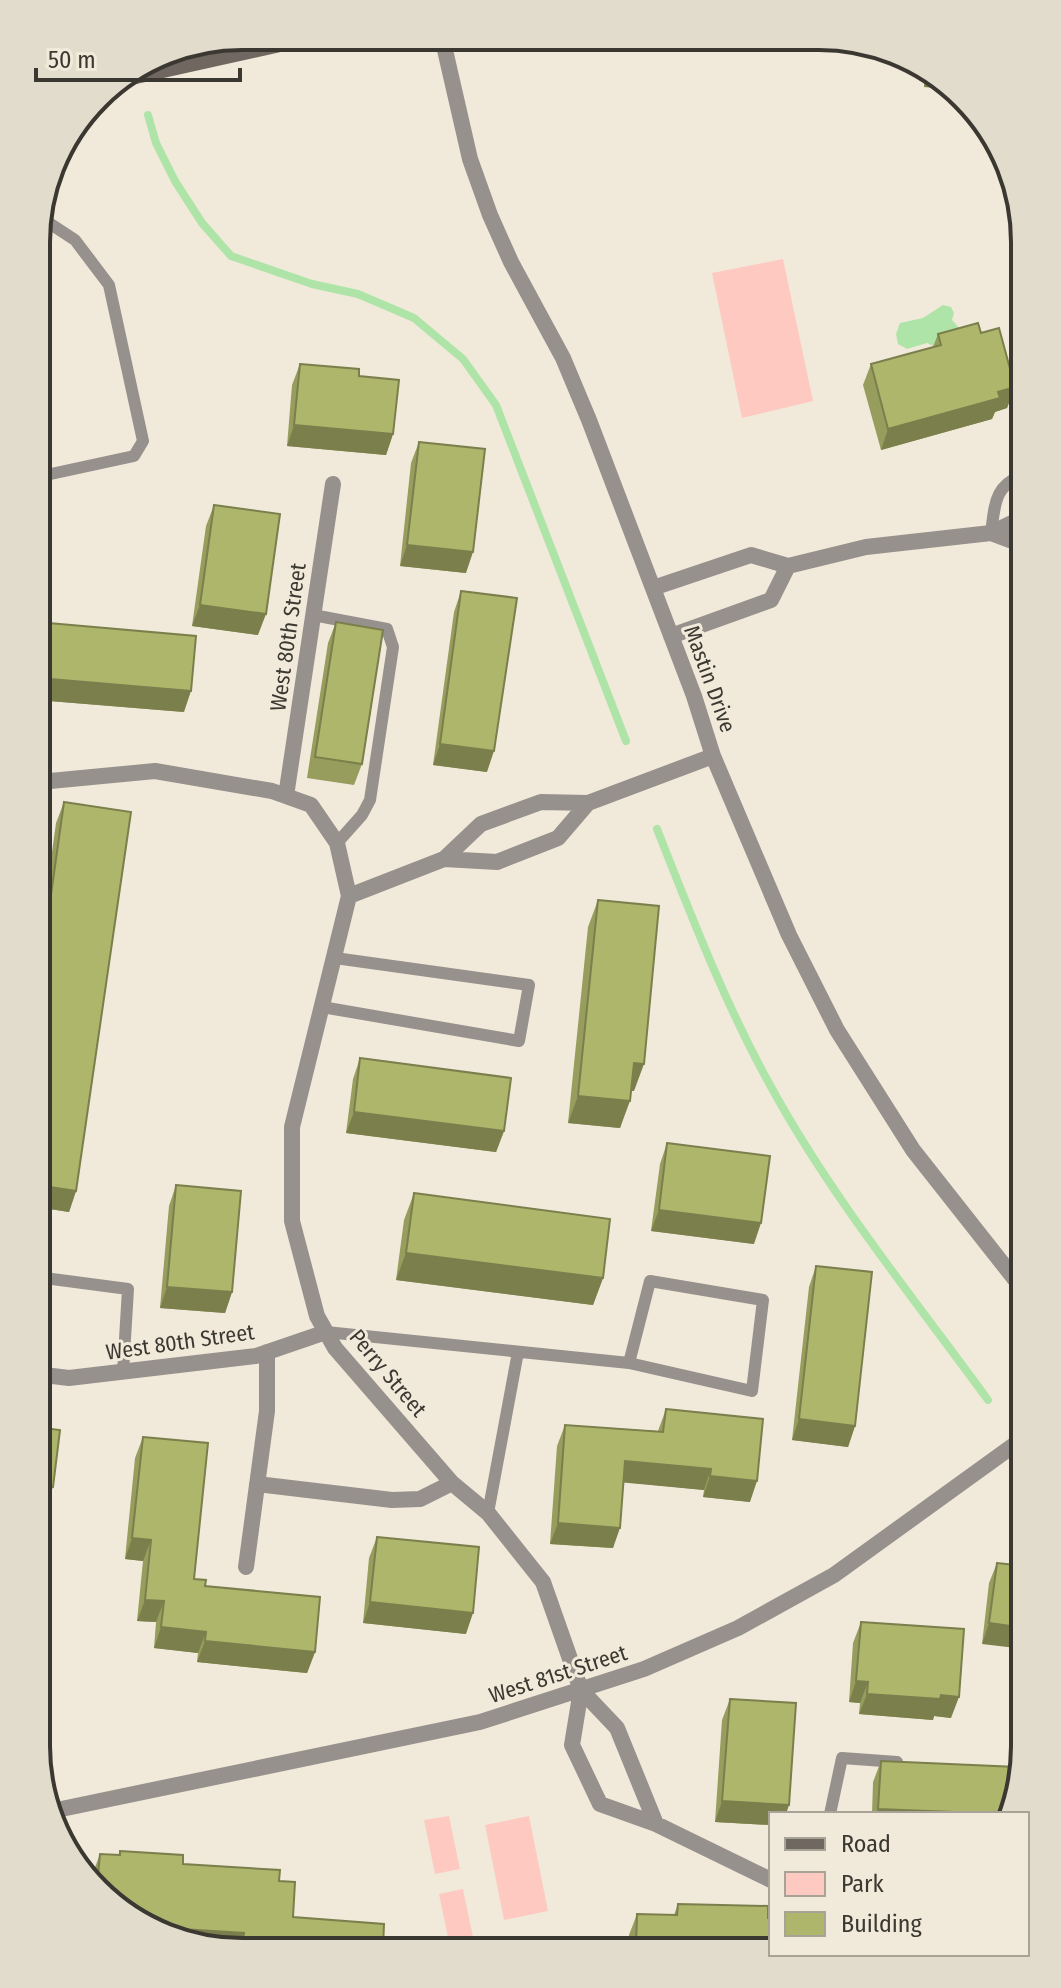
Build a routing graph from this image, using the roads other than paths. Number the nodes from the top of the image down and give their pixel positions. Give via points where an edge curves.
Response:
1 (253, 50) edge
2 (445, 50) edge
3 (153, 72) edge
4 (51, 225) edge
5 (50, 474) edge
6 (1011, 479) edge
7 (333, 484) dead end
8 (1011, 523) edge
9 (991, 533) junction
10 (1011, 540) edge
11 (788, 566) junction
12 (653, 588) junction
13 (313, 615) junction
14 (671, 636) junction
15 (713, 756) junction
16 (50, 781) edge
17 (286, 796) junction
18 (588, 803) junction
19 (337, 843) junction
20 (444, 859) junction
21 (349, 896) junction
22 (335, 958) junction
23 (322, 1007) junction
24 (1011, 1274) edge
25 (50, 1279) edge
26 (326, 1332) junction
27 (267, 1352) junction
28 (518, 1352) junction
29 (629, 1363) junction
30 (123, 1372) junction
31 (50, 1376) edge
32 (1011, 1447) edge
33 (452, 1483) junction
34 (257, 1484) junction
35 (488, 1513) junction
36 (246, 1567) dead end
37 (581, 1690) junction
38 (916, 1763) edge
39 (61, 1809) edge
40 (830, 1812) edge
41 (656, 1824) junction
42 (769, 1879) edge

1 - 3 street
2 - 12 street, Mastin Drive via 470,159 490,215 563,358
4 - 5 lane via 75,240 109,285 143,441 134,456
6 - 9 lane via 995,504
7 - 13 street, West 80th Street
8 - 9 street
9 - 10 street
9 - 11 street via 866,547
11 - 12 street via 751,555
11 - 14 street via 771,600
12 - 14 street, Mastin Drive
13 - 17 street, West 80th Street
13 - 19 lane via 387,629 393,647 370,800
14 - 15 street, Mastin Drive
15 - 18 street
15 - 24 street, Mastin Drive via 789,935 837,1030 913,1150
16 - 17 street via 155,771
17 - 19 street via 311,805
18 - 20 street via 541,802 481,824
18 - 20 street via 558,838 497,862
19 - 21 street
20 - 21 street
21 - 22 street, Perry Street
22 - 23 street, Perry Street
22 - 23 lane via 529,985 519,1041
23 - 26 street, Perry Street via 292,1127 292,1221
25 - 30 lane via 128,1289
26 - 27 street, West 80th Street
26 - 28 lane
26 - 33 street, Perry Street
27 - 30 street, West 80th Street
27 - 34 street via 267,1411
28 - 29 lane
28 - 35 lane
29 - 29 lane via 650,1281 763,1300 752,1391
30 - 31 street, West 80th Street
32 - 37 street, West 81st Street via 834,1575 738,1628
33 - 34 street via 420,1499 392,1500
33 - 35 street, Perry Street
34 - 36 street
35 - 37 street, Perry Street via 543,1582
37 - 39 street, West 81st Street via 480,1722
37 - 41 street, Perry Street via 617,1728
37 - 41 street, Perry Street via 572,1745 600,1804
38 - 40 lane via 842,1758
41 - 42 street, Perry Street

